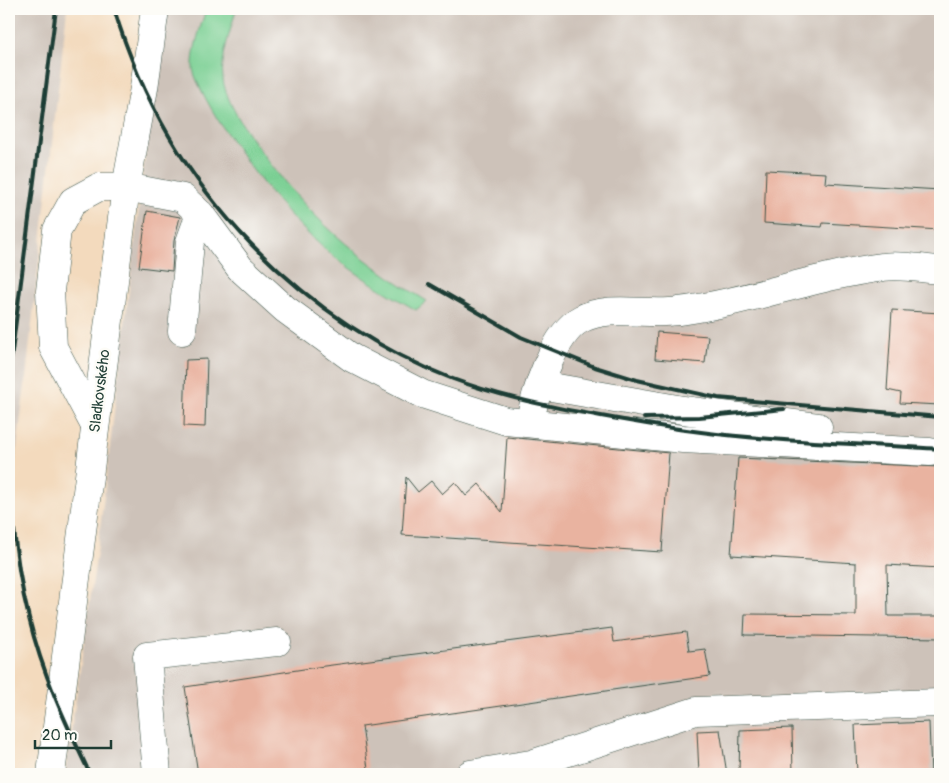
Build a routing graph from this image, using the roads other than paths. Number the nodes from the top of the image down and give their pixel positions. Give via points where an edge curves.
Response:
1 (155, 9) edge
2 (126, 187) junction
3 (200, 214) junction
4 (940, 270) edge
5 (182, 331) dead end
6 (540, 385) junction
7 (530, 423) junction
8 (95, 426) junction
9 (818, 428) dead end
10 (930, 452) dead end
11 (277, 642) dead end
12 (940, 703) edge
13 (50, 774) edge
14 (157, 774) edge
15 (470, 774) edge

1 - 2 street, Sladkovského
2 - 3 street via 183,198
2 - 8 street, Sladkovského
2 - 8 street via 99,187 73,201 57,230 50,291 53,347
3 - 5 street via 190,242
3 - 7 street via 247,274 285,309 352,358 422,394 506,420
4 - 6 street via 885,266 678,312 610,311 581,319 565,333
6 - 7 street
6 - 9 street via 683,410
7 - 10 street via 683,438
8 - 13 street, Sladkovského
11 - 14 street via 147,656
12 - 15 street via 696,711 531,764

